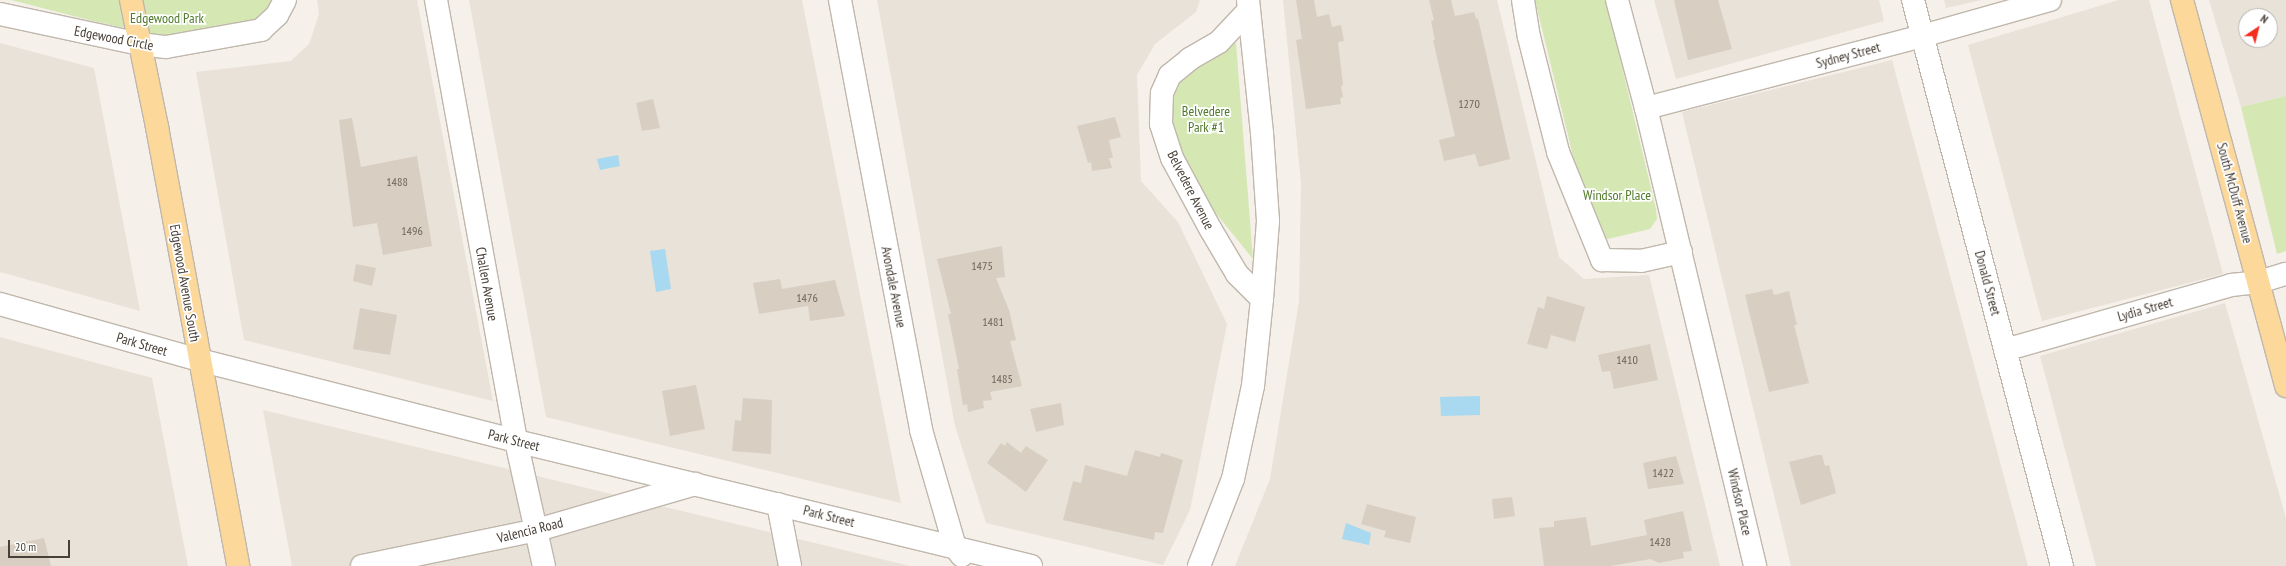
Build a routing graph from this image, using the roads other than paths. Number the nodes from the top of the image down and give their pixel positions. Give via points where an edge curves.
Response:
1 (131, 0) edge
2 (285, 0) edge
3 (436, 0) edge
4 (840, 0) edge
5 (1523, 0) edge
6 (1617, 0) edge
7 (1913, 0) edge
8 (2050, 0) edge
9 (2182, 0) edge
10 (1248, 5) edge
11 (0, 14) edge
12 (1922, 36) junction
13 (140, 44) junction
14 (1646, 108) junction
15 (1681, 252) junction
16 (2286, 274) edge
17 (2259, 282) junction
18 (1262, 299) junction
19 (0, 304) edge
20 (2005, 350) junction
21 (199, 360) junction
22 (2286, 386) edge
23 (516, 440) junction
24 (696, 484) junction
25 (778, 504) junction
26 (537, 530) junction
27 (955, 547) junction
28 (238, 566) edge
29 (362, 566) edge
30 (544, 566) edge
31 (790, 566) edge
32 (971, 566) edge
33 (1031, 566) edge
34 (1199, 566) edge
35 (1755, 566) edge
36 (2062, 566) edge

1 - 13 main road, Edgewood Avenue South
2 - 13 street, Edgewood Circle via 277,15 261,30 166,47
3 - 23 street, Challen Avenue
4 - 27 street, Avondale Avenue via 921,430
5 - 15 street via 1529,38 1558,152 1602,260 1641,261
6 - 14 street, Windsor Place
7 - 12 street, Donald Street
8 - 12 street, Sydney Street
9 - 17 main road, South McDuff Avenue
10 - 18 street, Belvedere Avenue via 1262,133 1268,221
10 - 18 street, Belvedere Avenue via 1219,42 1190,59 1170,75 1162,93 1160,124 1172,158 1210,230 1237,274
11 - 13 street, Edgewood Circle
12 - 14 street, Sydney Street
12 - 20 street, Donald Street
13 - 21 main road, Edgewood Avenue South
14 - 15 street, Windsor Place
15 - 35 street, Windsor Place
16 - 17 street, Lydia Street
17 - 20 street, Lydia Street via 2231,285
17 - 22 main road, South McDuff Avenue
18 - 34 street, Belvedere Avenue via 1253,386 1233,479
19 - 21 street, Park Street
20 - 36 street, Donald Street
21 - 23 street, Park Street
21 - 28 main road, Edgewood Avenue South
23 - 24 street, Park Street
23 - 26 street, Challen Avenue
24 - 25 street, Park Street
24 - 26 street, Valencia Road
25 - 27 street, Park Street
25 - 31 street
26 - 29 street, Valencia Road
26 - 30 street, Challen Avenue
27 - 32 street, Avondale Avenue
27 - 33 street, Park Street

